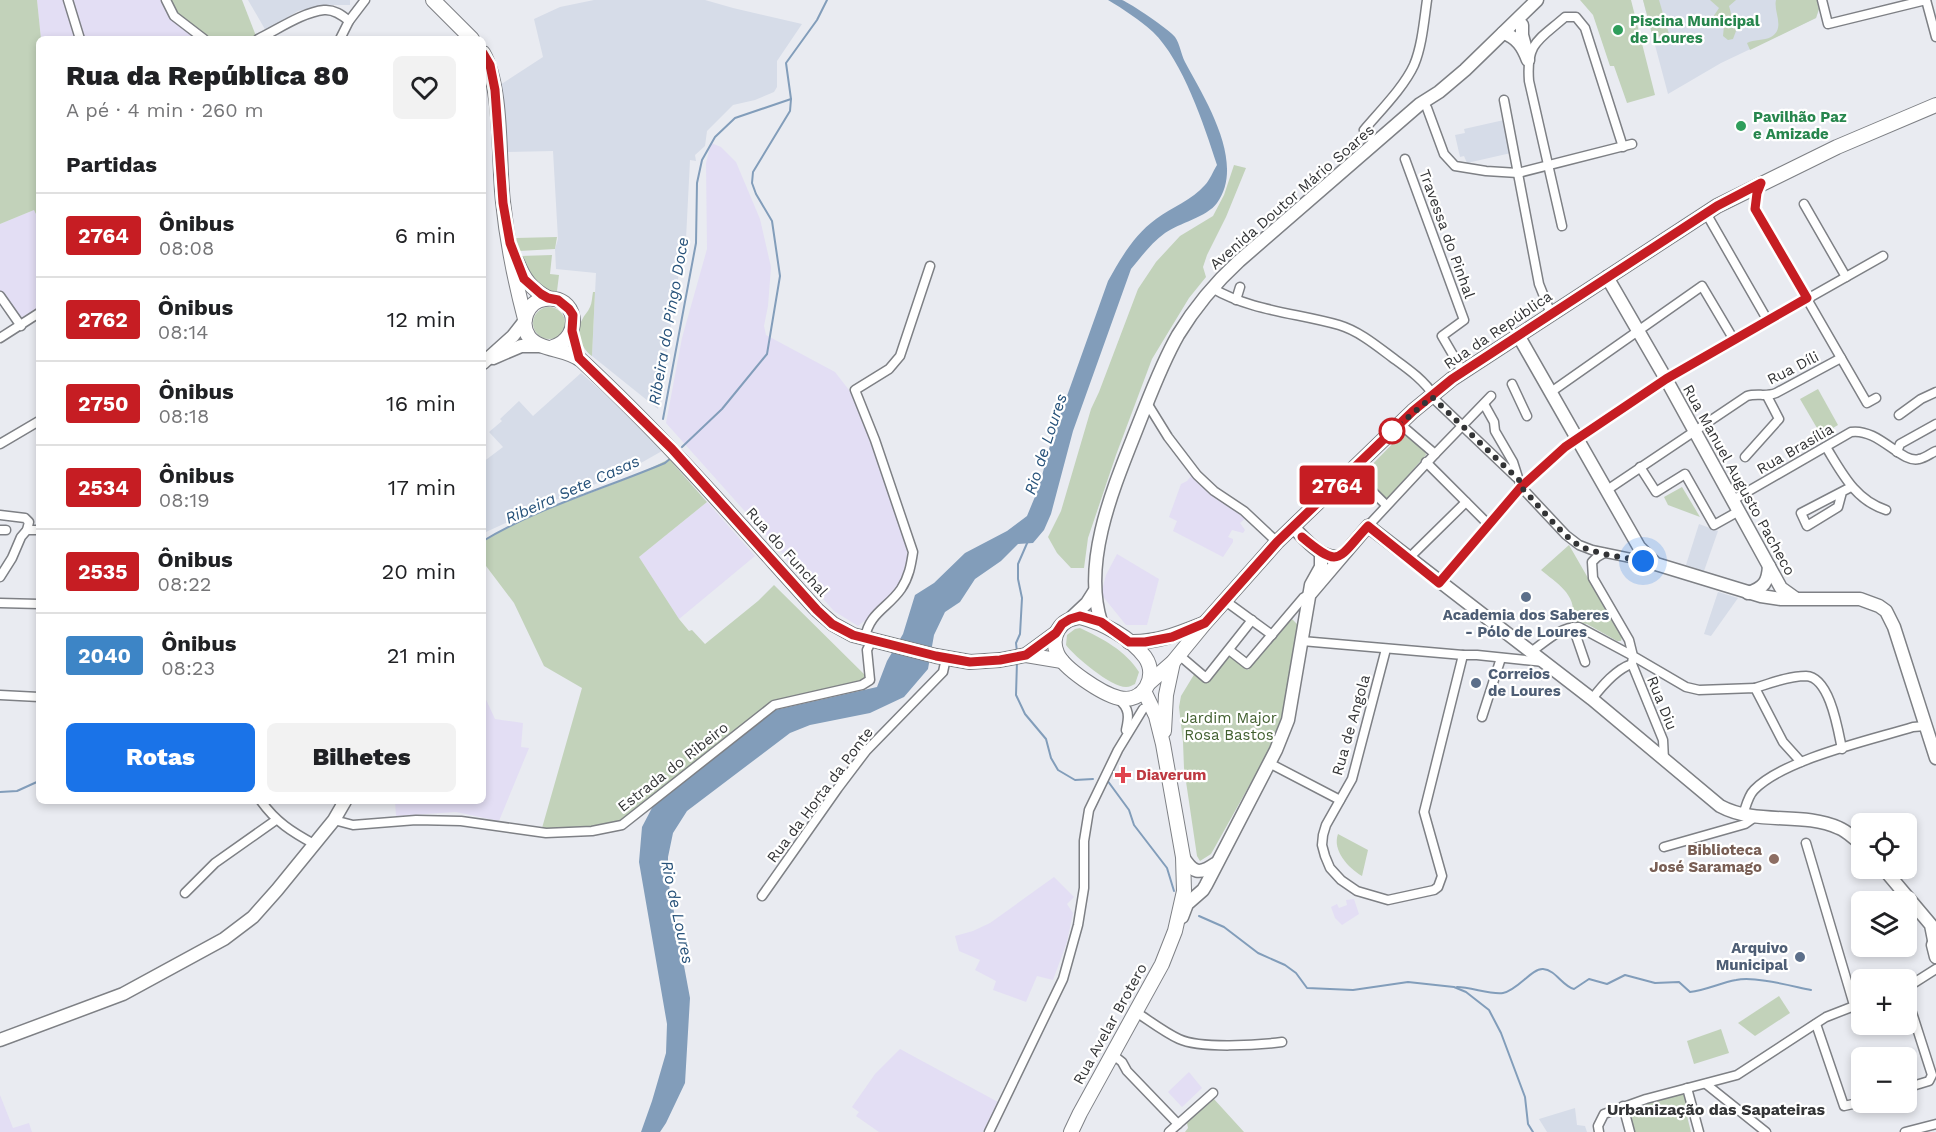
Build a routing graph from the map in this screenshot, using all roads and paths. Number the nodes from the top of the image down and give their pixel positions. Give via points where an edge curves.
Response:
1 (68, 0) edge
2 (166, 0) edge
3 (365, 0) edge
4 (422, 0) edge
5 (1426, 0) edge
6 (1539, 0) edge
7 (1822, 0) edge
8 (1926, 0) edge
9 (436, 4) edge
10 (349, 21) junction
11 (79, 36) edge
12 (200, 36) edge
13 (264, 36) edge
14 (342, 36) edge
15 (469, 36) edge
16 (1513, 36) junction
17 (1936, 37) edge
18 (1536, 42) junction
19 (486, 58) edge
20 (1528, 60) junction
21 (1432, 100) junction
22 (1504, 100) dead end
23 (1936, 105) edge
24 (1376, 143) junction
25 (1405, 159) dead end
26 (1549, 167) junction
27 (1518, 174) junction
28 (1761, 183) junction
29 (1733, 197) junction
30 (1804, 204) dead end
31 (1755, 209) junction
32 (1706, 213) junction
33 (1562, 226) dead end
34 (510, 243) junction
35 (1883, 256) dead end
36 (930, 266) dead end
37 (1607, 277) junction
38 (1846, 277) junction
39 (1240, 287) dead end
40 (1212, 288) junction
41 (0, 296) edge
42 (548, 298) junction
43 (1807, 298) junction
44 (1236, 300) junction
45 (1551, 314) junction
46 (36, 316) edge
47 (525, 320) junction
48 (1768, 321) junction
49 (21, 326) junction
50 (1637, 330) junction
51 (572, 331) junction
52 (1518, 335) junction
53 (0, 338) edge
54 (1734, 340) junction
55 (546, 346) junction
56 (579, 358) junction
57 (1841, 358) junction
58 (486, 360) edge
59 (486, 361) edge
60 (1463, 372) junction
61 (1666, 379) junction
62 (1512, 384) dead end
63 (1551, 392) junction
64 (1936, 392) edge
65 (1433, 396) junction
66 (1491, 396) dead end
67 (1767, 396) junction
68 (1876, 398) dead end
69 (1147, 403) junction
70 (1484, 404) junction
71 (1899, 415) dead end
72 (1527, 416) dead end
73 (36, 423) edge
74 (1936, 423) edge
75 (1400, 424) junction
76 (1463, 426) junction
77 (1694, 432) junction
78 (1578, 439) junction
79 (0, 444) edge
80 (1826, 447) junction
81 (1936, 450) edge
82 (1897, 452) junction
83 (1435, 454) junction
84 (1745, 457) dead end
85 (1426, 462) junction
86 (1640, 467) junction
87 (1351, 470) junction
88 (1520, 483) junction
89 (1851, 487) junction
90 (1607, 490) junction
91 (1842, 492) junction
92 (1466, 502) junction
93 (1386, 505) junction
94 (1736, 505) junction
95 (1886, 510) dead end
96 (0, 515) edge
97 (1488, 524) junction
98 (1368, 526) junction
99 (1293, 527) junction
100 (36, 530) edge
101 (13, 532) edge
102 (1277, 542) junction
103 (1604, 553) junction
104 (1321, 554) junction
105 (1341, 556) junction
106 (1408, 559) junction
107 (1656, 564) junction
108 (1769, 564) junction
109 (0, 577) edge
110 (1439, 583) junction
111 (1094, 592) junction
112 (1748, 592) junction
113 (1311, 593) junction
114 (1795, 597) junction
115 (1224, 600) junction
116 (0, 603) edge
117 (36, 604) edge
118 (1070, 619) junction
119 (1252, 620) junction
120 (1101, 622) junction
121 (1205, 623) junction
122 (1573, 627) junction
123 (1056, 633) junction
124 (1272, 635) junction
125 (873, 640) junction
126 (1302, 641) junction
127 (1129, 642) junction
128 (1386, 649) junction
129 (1229, 650) junction
130 (1531, 652) junction
131 (1026, 655) junction
132 (1463, 655) junction
133 (941, 657) junction
134 (1176, 658) junction
135 (1501, 658) junction
136 (1632, 660) junction
137 (1062, 661) junction
138 (1544, 662) junction
139 (1585, 662) dead end
140 (1146, 687) junction
141 (1755, 688) junction
142 (0, 695) edge
143 (36, 697) edge
144 (1120, 698) junction
145 (1592, 699) junction
146 (1143, 709) junction
147 (1156, 716) junction
148 (1482, 717) dead end
149 (1930, 727) edge
150 (1124, 740) junction
151 (1163, 744) junction
152 (1842, 749) junction
153 (1936, 758) edge
154 (1664, 760) junction
155 (1801, 762) junction
156 (1269, 763) junction
157 (1340, 800) junction
158 (263, 804) edge
159 (343, 804) edge
160 (1749, 816) junction
161 (276, 820) junction
162 (334, 820) junction
163 (1851, 836) edge
164 (1806, 843) dead end
165 (314, 844) junction
166 (1664, 847) dead end
167 (1183, 856) junction
168 (1216, 863) junction
169 (1893, 879) edge
170 (1184, 885) junction
171 (1206, 885) junction
172 (185, 893) dead end
173 (762, 896) dead end
174 (1934, 925) edge
175 (1175, 931) junction
176 (1935, 938) edge
177 (1935, 956) edge
178 (1936, 969) edge
179 (1925, 975) junction
180 (1917, 980) edge
181 (1851, 991) edge
182 (1851, 1007) edge
183 (1136, 1012) junction
184 (1816, 1024) junction
185 (1917, 1028) edge
186 (0, 1040) edge
187 (1282, 1042) dead end
188 (1109, 1059) junction
189 (1706, 1084) junction
190 (1917, 1085) edge
191 (1687, 1088) junction
192 (1213, 1093) dead end
193 (1851, 1104) edge
194 (1623, 1106) junction
195 (1179, 1124) junction
196 (1936, 1124) edge
197 (989, 1132) edge
198 (1071, 1132) edge
199 (1168, 1132) edge
200 (1599, 1132) edge
201 (1630, 1132) edge
202 (1700, 1132) edge
203 (1766, 1132) edge
204 (1905, 1132) edge

1 - 11 street
2 - 12 street via 174,16
3 - 10 street
4 - 9 main road
5 - 24 street via 1415,63 1364,130
6 - 16 street, Avenida Doutor Mário Soares
6 - 16 street, Avenida Doutor Mário Soares
7 - 8 street via 1828,24
8 - 17 street
9 - 15 main road
10 - 13 street via 325,9
10 - 14 street
16 - 18 street
16 - 20 street
16 - 21 street, Avenida Doutor Mário Soares via 1465,70
18 - 20 street
18 - 26 street via 1565,17 1576,17 1581,22 1627,146
19 - 34 main road via 495,90 503,203
20 - 26 street via 1529,81
21 - 24 street, Avenida Doutor Mário Soares via 1420,104
21 - 27 street via 1444,154 1455,166
22 - 27 street
23 - 28 main road, Rua da República
24 - 40 street, Avenida Doutor Mário Soares
25 - 60 street, Travessa do Pinhal via 1464,320 1442,336
26 - 27 street
26 - 33 street
27 - 45 street via 1539,284
28 - 29 main road, Rua da República
28 - 31 street
29 - 31 street via 1749,202
29 - 32 main road, Rua da República
30 - 38 street
31 - 43 street
32 - 37 main road, Rua da República
32 - 48 street
34 - 42 main road via 524,279
34 - 47 main road
35 - 38 street
36 - 125 street via 900,356 889,369 855,390 913,552 910,571 901,589 869,622
37 - 45 main road, Rua da República
37 - 50 street, Rua Manuel Augusto Pacheco
38 - 43 street
39 - 44 street
40 - 44 street
40 - 69 street, Avenida Doutor Mário Soares via 1178,336
41 - 49 street
42 - 47 main road via 534,303
42 - 51 main road via 569,309 574,323
43 - 48 street
43 - 57 street
44 - 65 street via 1348,328 1403,365
45 - 52 main road, Rua da República
46 - 49 street
47 - 55 main road via 528,336
47 - 58 street
48 - 54 street
49 - 53 street
50 - 54 street via 1702,286
50 - 61 street, Rua Manuel Augusto Pacheco
50 - 63 street
51 - 55 main road via 561,344
51 - 56 main road
52 - 60 main road, Rua da República
52 - 63 street
54 - 61 street
55 - 56 main road, Rua do Funchal
55 - 59 street via 521,346
56 - 125 main road, Rua do Funchal via 672,449 824,617 842,630
57 - 67 street, Rua Díli
57 - 68 street via 1867,403
60 - 65 main road, Rua da República
61 - 77 street, Rua Manuel Augusto Pacheco
61 - 78 street
62 - 72 street
63 - 78 street
64 - 71 street
65 - 75 main road, Rua da República
65 - 76 street
66 - 70 street
67 - 77 street, Rua Díli via 1747,396
67 - 84 street via 1779,419
69 - 102 street via 1197,475 1244,510
69 - 111 street, Avenida Doutor Mário Soares via 1106,515
70 - 76 street
70 - 88 street
73 - 79 street
74 - 82 street via 1900,444
75 - 83 street
75 - 87 main road, Rua da República
76 - 83 street
76 - 88 street
77 - 86 street, Rua Díli
77 - 94 street, Rua Manuel Augusto Pacheco
78 - 88 street
78 - 90 street
80 - 82 street, Rua Brasília via 1860,431
80 - 89 street
80 - 94 street, Rua Brasília
81 - 82 street, Rua Brasília via 1914,460
83 - 85 street
85 - 92 street
85 - 93 street
86 - 90 street, Rua Díli
86 - 94 street, Rua Brasília via 1656,492 1685,474 1714,525
87 - 93 street
87 - 99 main road, Rua da República
88 - 97 street
88 - 103 street via 1572,540
89 - 91 street
89 - 95 street
90 - 107 street via 1640,547
91 - 91 street via 1801,513 1808,526 1838,507
92 - 97 street
92 - 106 street
93 - 98 street
94 - 108 street, Rua Manuel Augusto Pacheco
96 - 101 street via 25,518 28,522
97 - 110 street
98 - 105 street
98 - 106 street
99 - 102 main road, Rua da República
99 - 104 street
100 - 101 street
101 - 109 street via 12,558
102 - 115 main road, Rua da República
103 - 107 street
103 - 136 street, Rua Diu via 1592,562 1593,578 1629,640
104 - 105 street
104 - 113 street via 1321,567
105 - 113 street
106 - 110 street
107 - 112 street
108 - 112 street via 1765,584
108 - 114 street, Rua Manuel Augusto Pacheco via 1781,588
110 - 130 street
111 - 118 street
111 - 120 street, Avenida Doutor Mário Soares
112 - 114 street via 1781,599
113 - 124 street
113 - 126 street
114 - 149 street via 1860,599 1886,611
115 - 119 street
115 - 121 main road, Rua da República
116 - 117 street
118 - 120 main road via 1080,616
118 - 123 main road, Rua do Funchal
119 - 124 street
119 - 129 street
120 - 127 main road
121 - 127 main road, Rua da República via 1172,637
121 - 134 main road, Rua da República
122 - 130 street
122 - 136 street
122 - 139 street
123 - 131 main road, Rua do Funchal
123 - 137 main road via 1054,643
124 - 129 street via 1247,664
125 - 133 main road, Rua do Funchal
125 - 162 street, Estrada do Ribeiro via 867,650 870,680 774,705 622,825 546,833 461,821 352,825
126 - 128 street
126 - 156 street via 1288,720
127 - 140 main road via 1149,663 1151,673
128 - 132 street
128 - 157 street, Rua de Angola via 1352,779
129 - 134 street via 1206,678
130 - 138 street
131 - 133 main road, Rua do Funchal via 970,662
131 - 137 main road, Rua do Funchal
132 - 135 street
132 - 157 street, Rua de Angola via 1424,812 1442,876 1434,891 1394,900 1362,893 1341,880 1330,868 1322,845 1326,825
133 - 173 street, Rua da Horta da Ponte via 943,672 866,751
134 - 140 main road, Rua da República
134 - 151 main road via 1166,695
135 - 138 street
135 - 148 street
136 - 141 street via 1699,690
136 - 145 street
136 - 154 street, Rua Diu via 1664,740
137 - 144 main road via 1087,681
138 - 145 street
140 - 144 main road, Rua da República via 1135,697
140 - 147 main road
141 - 152 street via 1806,676 1819,681 1832,708
141 - 155 street via 1783,742
142 - 143 street
144 - 146 main road
144 - 150 street via 1129,718
145 - 154 street
146 - 147 main road
146 - 150 street
147 - 151 main road
149 - 152 street via 1913,727
149 - 153 street
150 - 197 street via 1089,810 1084,841 1084,888 1063,979
151 - 167 main road
152 - 155 street
154 - 160 street via 1720,806
155 - 160 street via 1753,790
156 - 157 street
156 - 168 street
158 - 161 street
159 - 162 street
160 - 163 street via 1816,822 1839,828
160 - 166 street via 1746,824
161 - 165 street
161 - 172 street via 215,863
162 - 165 street
164 - 181 street
165 - 186 street via 253,917 224,939 123,994
167 - 168 street via 1197,871
167 - 170 main road
168 - 170 street via 1208,874
168 - 171 street
169 - 174 street
170 - 171 street
170 - 175 main road
171 - 175 street via 1187,904
174 - 176 street
175 - 183 main road, Rua Avelar Brotero
176 - 177 street
177 - 179 street
178 - 179 street
179 - 180 street
182 - 184 street
183 - 187 street via 1181,1040 1229,1045
183 - 188 main road, Rua Avelar Brotero
184 - 189 street via 1737,1075
184 - 193 street via 1844,1106
185 - 190 street via 1932,1075 1929,1081
188 - 195 street via 1117,1069 1127,1071
188 - 198 main road, Rua Avelar Brotero
189 - 191 street
189 - 203 street
191 - 194 street
191 - 202 street
192 - 195 street
194 - 200 street via 1604,1114
194 - 201 street
195 - 199 street
196 - 204 street

